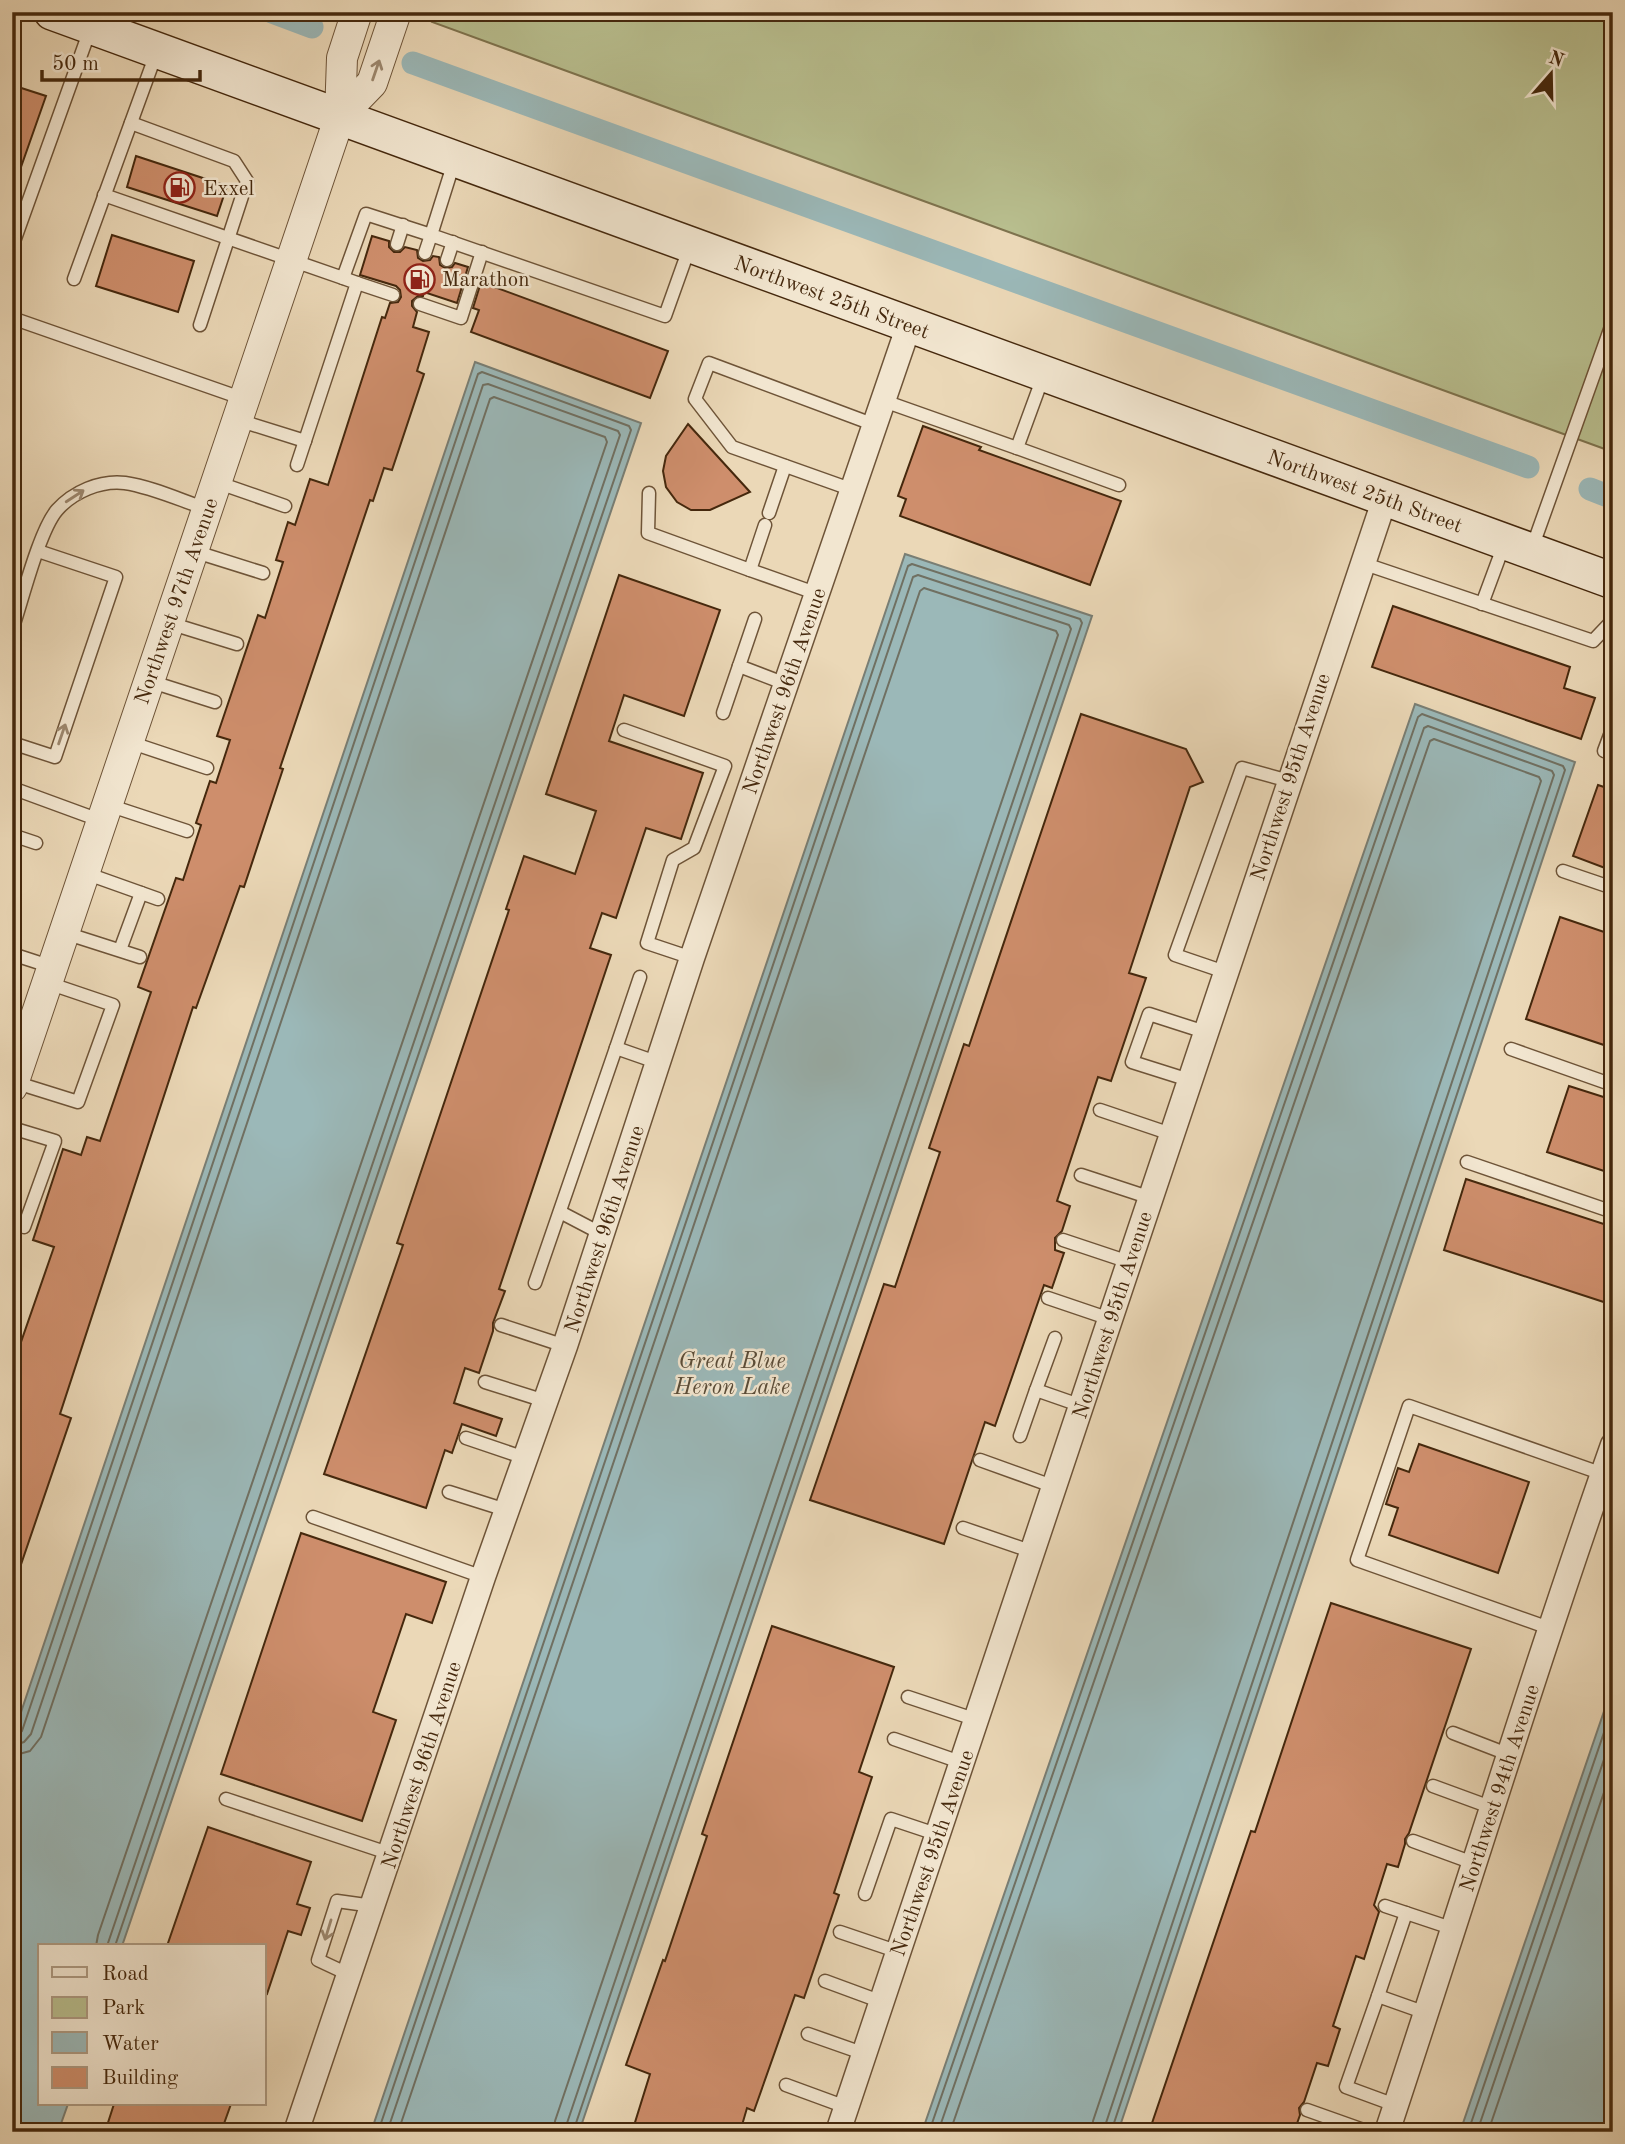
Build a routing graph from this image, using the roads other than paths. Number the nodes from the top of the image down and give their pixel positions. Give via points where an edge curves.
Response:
1 (52, 12) edge
2 (357, 12) edge
3 (396, 12) edge
4 (92, 26) junction
5 (157, 50) junction
6 (340, 116) junction
7 (131, 123) junction
8 (455, 159) junction
9 (104, 195) junction
10 (402, 225) junction
11 (431, 235) junction
12 (230, 239) junction
13 (453, 242) junction
14 (397, 244) dead end
15 (690, 246) junction
16 (12, 247) edge
17 (482, 252) junction
18 (425, 253) dead end
19 (291, 260) junction
20 (447, 260) dead end
21 (343, 278) junction
22 (74, 279) dead end
23 (357, 284) junction
24 (386, 290) dead end
25 (430, 303) dead end
26 (12, 318) edge
27 (1613, 321) edge
28 (200, 325) dead end
29 (909, 325) junction
30 (1045, 373) junction
31 (884, 401) junction
32 (241, 410) junction
33 (875, 425) junction
34 (305, 442) junction
35 (1017, 448) junction
36 (297, 465) dead end
37 (785, 466) junction
38 (1119, 485) dead end
39 (853, 490) junction
40 (649, 493) dead end
41 (212, 496) junction
42 (1385, 498) junction
43 (285, 506) dead end
44 (1518, 547) junction
45 (38, 551) junction
46 (193, 551) junction
47 (1362, 563) junction
48 (750, 570) junction
49 (263, 573) dead end
50 (1613, 581) edge
51 (818, 594) junction
52 (1482, 604) junction
53 (755, 619) dead end
54 (1613, 620) edge
55 (169, 622) junction
56 (12, 630) edge
57 (237, 644) dead end
58 (739, 666) junction
59 (149, 681) junction
60 (786, 684) junction
61 (215, 702) dead end
62 (723, 713) dead end
63 (1613, 727) edge
64 (624, 730) dead end
65 (128, 742) junction
66 (12, 743) edge
67 (1613, 754) edge
68 (207, 768) dead end
69 (1289, 781) junction
70 (12, 788) edge
71 (105, 813) junction
72 (187, 831) dead end
73 (12, 835) edge
74 (36, 843) dead end
75 (1563, 871) dead end
76 (84, 873) junction
77 (1613, 888) edge
78 (141, 893) junction
79 (158, 899) dead end
80 (64, 933) junction
81 (120, 950) junction
82 (12, 954) edge
83 (140, 957) dead end
84 (692, 958) junction
85 (1226, 972) junction
86 (50, 975) junction
87 (640, 977) dead end
88 (1205, 1032) junction
89 (617, 1048) junction
90 (1511, 1049) dead end
91 (659, 1063) junction
92 (1189, 1080) junction
93 (13, 1084) edge
94 (1613, 1085) edge
95 (1100, 1110) dead end
96 (12, 1128) edge
97 (1171, 1134) junction
98 (1467, 1162) dead end
99 (1081, 1175) dead end
100 (1150, 1198) junction
101 (560, 1212) junction
102 (1613, 1212) edge
103 (12, 1223) edge
104 (602, 1234) junction
105 (1063, 1240) dead end
106 (1129, 1262) junction
107 (535, 1283) dead end
108 (1048, 1298) dead end
109 (1110, 1319) junction
110 (502, 1325) dead end
111 (1055, 1338) dead end
112 (565, 1346) junction
113 (485, 1382) dead end
114 (1036, 1390) junction
115 (545, 1401) junction
116 (1082, 1406) junction
117 (1020, 1436) dead end
118 (466, 1438) dead end
119 (1613, 1444) edge
120 (525, 1458) junction
121 (980, 1460) dead end
122 (1603, 1474) junction
123 (1055, 1487) junction
124 (449, 1493) dead end
125 (506, 1510) junction
126 (313, 1517) dead end
127 (962, 1528) dead end
128 (1034, 1552) junction
129 (483, 1577) junction
130 (1549, 1628) junction
131 (908, 1696) dead end
132 (977, 1720) junction
133 (1453, 1733) dead end
134 (894, 1740) dead end
135 (1510, 1755) junction
136 (963, 1763) junction
137 (1433, 1786) dead end
138 (226, 1799) dead end
139 (1493, 1808) junction
140 (939, 1835) junction
141 (1413, 1841) dead end
142 (391, 1854) junction
143 (1476, 1864) junction
144 (865, 1894) dead end
145 (374, 1906) junction
146 (1385, 1906) dead end
147 (1406, 1913) junction
148 (1454, 1929) junction
149 (840, 1932) dead end
150 (899, 1952) junction
151 (350, 1975) junction
152 (825, 1982) dead end
153 (1378, 1996) junction
154 (882, 2001) junction
155 (1426, 2013) junction
156 (808, 2034) dead end
157 (864, 2054) junction
158 (786, 2085) dead end
159 (1395, 2105) junction
160 (846, 2108) junction
161 (1307, 2110) dead end
162 (296, 2132) edge
163 (838, 2132) edge
164 (1369, 2132) edge
165 (1387, 2132) edge

1 - 4 main road, Northwest 25th Street
2 - 6 street, Northwest 97th Avenue via 342,58
6 -> 3 street, Northwest 97th Avenue via 372,83
4 - 5 main road, Northwest 25th Street
4 - 16 lane
5 - 6 main road, Northwest 25th Street
5 - 7 lane
6 - 8 main road, Northwest 25th Street
6 - 19 street, Northwest 97th Avenue
7 - 9 lane
7 - 12 lane via 234,161 247,181
8 - 11 lane
8 - 15 main road, Northwest 25th Street
9 - 12 lane
9 - 22 lane
10 - 11 lane
10 - 14 lane
10 - 21 lane via 366,214
11 - 13 lane
11 - 18 lane
12 - 19 lane
12 - 28 lane
13 - 17 lane
13 - 20 lane
15 - 17 lane via 665,316
15 - 29 main road, Northwest 25th Street
17 - 25 lane via 461,318
19 - 21 lane
19 - 32 street, Northwest 97th Avenue
21 - 23 lane
23 - 24 lane
23 - 34 lane
26 - 32 lane
27 - 44 lane
29 - 30 main road, Northwest 25th Street
29 - 31 street, Northwest 96th Avenue
30 - 35 lane
30 - 42 main road, Northwest 25th Street
31 - 33 street, Northwest 96th Avenue
31 - 35 lane
32 - 34 lane
32 - 41 street, Northwest 97th Avenue
33 - 37 lane via 709,363 695,399 732,447
33 - 39 street, Northwest 96th Avenue
34 - 36 lane
35 - 38 lane
37 - 39 lane
37 - 48 lane
39 - 51 street, Northwest 96th Avenue
40 - 48 lane via 648,533
41 - 43 lane
45 -> 41 lane via 56,511 75,494 98,485 123,483
41 - 46 street, Northwest 97th Avenue
42 - 44 main road, Northwest 25th Street
42 - 47 street, Northwest 95th Avenue
44 - 50 main road, Northwest 25th Street
44 - 52 lane
45 - 56 lane
66 -> 45 lane via 55,757 116,577
46 - 49 lane
46 - 55 street, Northwest 97th Avenue
47 - 52 lane
47 - 69 street, Northwest 95th Avenue
48 - 51 lane
51 - 60 street, Northwest 96th Avenue
52 - 54 lane via 1593,641
53 - 58 lane
55 - 57 lane
55 - 59 street, Northwest 97th Avenue
58 - 60 lane
58 - 62 lane
59 - 61 lane
59 - 65 street, Northwest 97th Avenue
60 - 84 street, Northwest 96th Avenue
63 - 67 lane via 1604,751
64 - 84 lane via 725,766 694,848 673,860 647,943
65 - 68 lane
65 - 71 street, Northwest 97th Avenue
69 - 85 street, Northwest 95th Avenue
69 - 85 lane via 1242,768 1175,956
70 - 71 lane
71 - 72 lane
71 - 76 street, Northwest 97th Avenue
73 - 74 lane
75 - 77 lane
76 - 78 lane
76 - 80 street, Northwest 97th Avenue
78 - 79 lane
78 - 81 lane
80 - 81 lane
80 - 86 street, Northwest 97th Avenue
81 - 83 lane
82 - 86 lane
84 - 91 street, Northwest 96th Avenue
85 - 88 street, Northwest 95th Avenue
86 - 93 street, Northwest 97th Avenue
86 - 93 lane via 113,1005 78,1102
87 - 89 lane
88 - 92 street, Northwest 95th Avenue
88 - 92 lane via 1149,1014 1132,1062
89 - 91 lane
89 - 101 lane
90 - 94 lane
91 - 104 street, Northwest 96th Avenue
92 - 97 street, Northwest 95th Avenue
95 - 97 lane
96 - 103 lane via 55,1141 24,1227
97 - 100 street, Northwest 95th Avenue
98 - 102 lane
99 - 100 lane
100 - 106 street, Northwest 95th Avenue
101 - 104 lane
101 - 107 lane
104 - 112 street, Northwest 96th Avenue
105 - 106 lane
106 - 109 street, Northwest 95th Avenue
108 - 109 lane
109 - 116 street, Northwest 95th Avenue
110 - 112 lane
111 - 114 lane
112 - 115 street, Northwest 96th Avenue
113 - 115 lane
114 - 116 lane
114 - 117 lane
115 - 120 street, Northwest 96th Avenue
116 - 123 street, Northwest 95th Avenue
118 - 120 lane
119 - 122 street, Northwest 94th Avenue
120 - 125 street, Northwest 96th Avenue
121 - 123 lane
122 - 130 street, Northwest 94th Avenue
122 - 130 lane via 1409,1406 1357,1560
123 - 128 street, Northwest 95th Avenue
124 - 125 lane
125 - 129 street, Northwest 96th Avenue
126 - 129 lane
127 - 128 lane
128 - 132 street, Northwest 95th Avenue
129 - 142 street, Northwest 96th Avenue
130 - 135 street, Northwest 94th Avenue
131 - 132 lane
132 - 136 street, Northwest 95th Avenue
133 - 135 lane
134 - 136 lane
135 - 139 street, Northwest 94th Avenue
136 - 140 street, Northwest 95th Avenue
137 - 139 lane
138 - 142 lane
139 - 143 street, Northwest 94th Avenue
140 - 144 lane via 891,1819
140 - 150 street, Northwest 95th Avenue
141 - 143 lane
142 - 145 street, Northwest 96th Avenue
143 - 148 street, Northwest 94th Avenue
145 - 151 street, Northwest 96th Avenue
145 -> 151 lane via 337,1901 318,1960
146 - 147 lane
147 - 148 lane
147 - 153 lane
148 - 155 street, Northwest 94th Avenue
149 - 150 lane
150 - 154 street, Northwest 95th Avenue
151 - 162 street, Northwest 96th Avenue
152 - 154 lane
153 - 155 lane
153 - 159 lane via 1346,2087
154 - 157 street, Northwest 95th Avenue
155 - 159 street, Northwest 94th Avenue
156 - 157 lane
157 - 160 street, Northwest 95th Avenue
158 - 160 lane
159 - 165 street, Northwest 94th Avenue
160 - 163 street, Northwest 95th Avenue
161 - 164 lane

